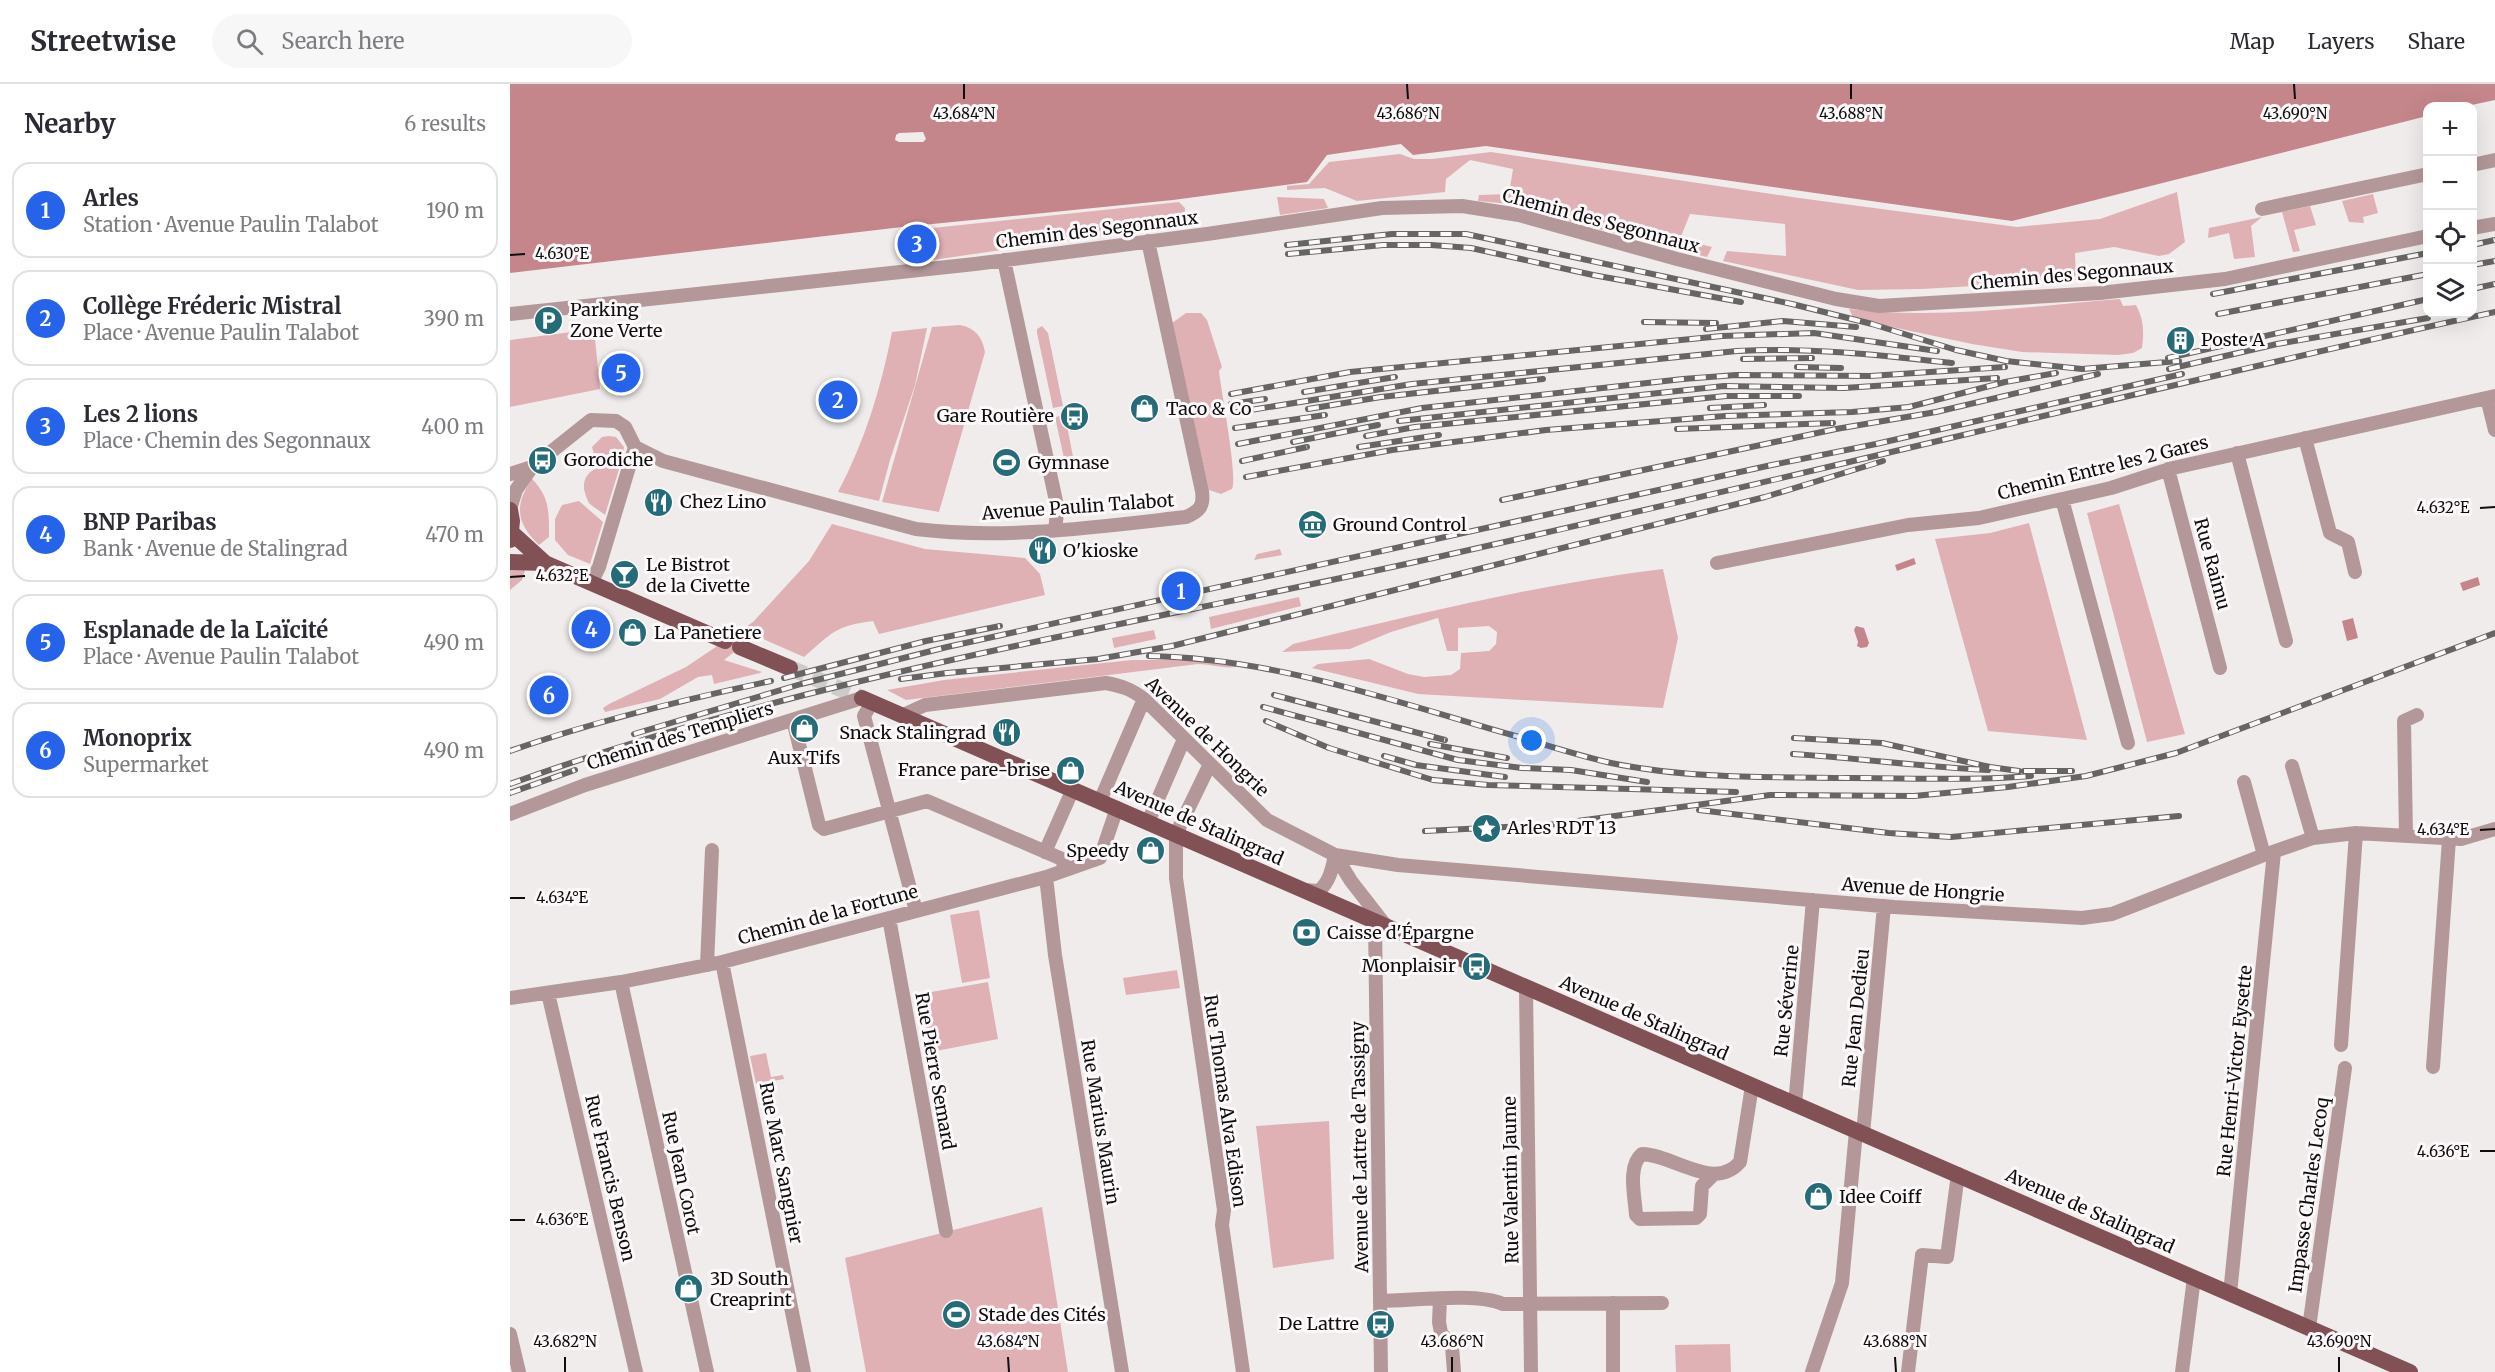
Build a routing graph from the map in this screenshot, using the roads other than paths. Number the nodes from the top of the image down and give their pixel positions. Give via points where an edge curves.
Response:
1 (2495, 160) edge
2 (2477, 164) edge
3 (2423, 175) edge
4 (2262, 210) dead end
5 (2495, 224) edge
6 (2477, 227) edge
7 (2423, 237) edge
8 (1148, 242) junction
9 (1004, 260) junction
10 (510, 314) edge
11 (2491, 397) edge
12 (2495, 430) edge
13 (2305, 438) junction
14 (635, 447) junction
15 (2237, 453) junction
16 (532, 467) junction
17 (2168, 469) junction
18 (510, 474) edge
19 (2062, 499) junction
20 (510, 509) edge
21 (1055, 530) junction
22 (511, 536) edge
23 (510, 562) edge
24 (545, 563) junction
25 (1717, 563) dead end
26 (2355, 572) dead end
27 (591, 583) junction
28 (2286, 641) dead end
29 (2220, 668) dead end
30 (790, 669) tunnel mouth
31 (1144, 699) junction
32 (867, 700) junction
33 (903, 715) junction
34 (2417, 716) dead end
35 (793, 720) junction
36 (1184, 739) junction
37 (2128, 743) dead end
38 (1210, 764) junction
39 (2292, 766) dead end
40 (2244, 782) dead end
41 (1073, 789) junction
42 (1100, 801) junction
43 (1116, 808) junction
44 (890, 812) junction
45 (510, 814) edge
46 (1148, 822) junction
47 (2495, 830) edge
48 (2356, 833) junction
49 (1176, 834) junction
50 (2406, 836) junction
51 (2313, 838) junction
52 (2449, 839) junction
53 (712, 850) dead end
54 (1045, 852) junction
55 (2269, 853) junction
56 (1335, 855) junction
57 (1065, 870) junction
58 (1046, 876) junction
59 (1301, 890) junction
60 (1813, 900) junction
61 (1884, 906) junction
62 (916, 911) junction
63 (889, 918) junction
64 (1381, 925) junction
65 (722, 962) junction
66 (707, 965) junction
67 (621, 982) junction
68 (1526, 988) junction
69 (548, 993) junction
70 (510, 998) edge
71 (2341, 1045) dead end
72 (2433, 1067) dead end
73 (2345, 1068) dead end
74 (1752, 1086) junction
75 (1795, 1105) junction
76 (1859, 1133) junction
77 (1958, 1174) junction
78 (1713, 1175) junction
79 (946, 1231) dead end
80 (2194, 1278) junction
81 (2230, 1294) junction
82 (1440, 1299) junction
83 (1380, 1301) junction
84 (1530, 1303) junction
85 (1613, 1303) junction
86 (1662, 1303) dead end
87 (2309, 1328) junction
88 (510, 1334) edge
89 (519, 1372) edge
90 (636, 1372) edge
91 (707, 1372) edge
92 (804, 1372) edge
93 (1122, 1372) edge
94 (1244, 1372) edge
95 (1381, 1372) edge
96 (1454, 1372) edge
97 (1532, 1372) edge
98 (1613, 1372) edge
99 (1812, 1372) edge
100 (1908, 1372) edge
101 (2182, 1372) edge
102 (2410, 1372) edge

1 - 2 street
3 - 4 street
5 - 6 street
7 - 8 street, Chemin des Segonnaux via 2225,279 2089,294 1879,306 1677,259 1519,215 1462,206 1382,208
8 - 9 street, Chemin des Segonnaux
8 - 21 street, Avenue Paulin Talabot via 1202,505 1197,513 1186,517
9 - 10 street, Chemin des Segonnaux
9 - 21 street via 1056,501
11 - 12 street
11 - 13 street, Chemin Entre les 2 Gares
13 - 15 street, Chemin Entre les 2 Gares
13 - 26 street via 2330,533 2348,542
14 - 16 street via 625,427 616,421 591,420
14 - 21 street, Avenue Paulin Talabot via 671,463 916,529 966,533
14 - 27 street
15 - 17 street, Chemin Entre les 2 Gares
15 - 28 street
16 - 18 street
16 - 20 street via 516,490
17 - 19 street, Chemin Entre les 2 Gares
17 - 29 street, Rue Raimu
19 - 25 street, Chemin Entre les 2 Gares via 1979,518 1908,525
19 - 37 street
20 - 22 main road
22 - 24 main road
23 - 24 main road
24 - 27 main road
27 - 30 main road
31 - 33 street, Avenue de Hongrie via 1129,688 1106,683 925,705
31 - 36 street, Avenue de Hongrie
31 - 42 street
32 - 33 main road, Avenue de Stalingrad
32 - 35 street, Chemin des Templiers
32 - 44 street via 864,716
33 - 41 main road, Avenue de Stalingrad
34 - 50 street via 2404,721
35 - 44 street via 819,825 824,829
35 - 45 street, Chemin des Templiers via 585,785
36 - 38 street, Avenue de Hongrie
36 - 46 street
38 - 49 street
38 - 56 street, Avenue de Hongrie via 1267,820
39 - 51 street
40 - 55 street
41 - 42 main road, Avenue de Stalingrad
41 - 54 street
42 - 43 main road, Avenue de Stalingrad
43 - 46 main road, Avenue de Stalingrad
43 - 57 street, Chemin de la Fortune via 1100,858
44 - 54 street via 927,801
44 - 62 street
46 - 49 main road, Avenue de Stalingrad
47 - 52 street, Avenue de Hongrie
48 - 50 street, Avenue de Hongrie
48 - 51 street, Avenue de Hongrie
48 - 71 street
49 - 59 main road, Avenue de Stalingrad
49 - 94 street, Rue Thomas Alva Edison via 1176,878
50 - 52 street, Avenue de Hongrie
51 - 55 street, Avenue de Hongrie
52 - 72 street
53 - 66 street
54 - 57 street via 1062,859
55 - 61 street, Avenue de Hongrie via 2112,914 2082,918
55 - 81 street, Rue Henri-Victor Eysette
56 - 59 street via 1325,886 1319,891
56 - 60 street, Avenue de Hongrie via 1398,865
56 - 64 street
57 - 58 street, Chemin de la Fortune
58 - 62 street, Chemin de la Fortune
58 - 93 street, Rue Marius Maurin via 1055,955
59 - 64 main road, Avenue de Stalingrad
60 - 61 street, Avenue de Hongrie
60 - 75 street, Rue Séverine
61 - 76 street, Rue Jean Dedieu
62 - 63 street, Chemin de la Fortune
63 - 65 street, Chemin de la Fortune
63 - 79 street, Rue Pierre Semard
64 - 68 main road, Avenue de Stalingrad
64 - 83 street, Avenue de Lattre de Tassigny
65 - 66 street, Chemin de la Fortune
65 - 92 street, Rue Marc Sangnier
66 - 67 street, Chemin de la Fortune
67 - 69 street, Chemin de la Fortune
67 - 91 street, Rue Jean Corot
68 - 74 main road, Avenue de Stalingrad
68 - 84 street, Rue Valentin Jaume
69 - 70 street, Chemin de la Fortune
69 - 90 street, Rue Francis Benson
73 - 87 street, Impasse Charles Lecoq
74 - 75 main road, Avenue de Stalingrad
74 - 78 street via 1740,1162 1733,1169
75 - 76 main road, Avenue de Stalingrad
76 - 77 main road, Avenue de Stalingrad
76 - 99 street, Rue Jean Dedieu via 1842,1283
77 - 80 main road, Avenue de Stalingrad
77 - 100 street via 1947,1257 1922,1255
78 - 78 street via 1661,1156 1642,1154 1633,1171 1636,1215 1640,1219 1696,1218 1700,1214 1702,1186
80 - 81 main road, Avenue de Stalingrad
80 - 101 street
81 - 87 main road, Avenue de Stalingrad
82 - 83 street
82 - 84 street via 1491,1298 1503,1304
82 - 96 street via 1441,1333 1452,1346
83 - 95 street, Avenue de Lattre de Tassigny
84 - 85 street
84 - 97 street, Rue Valentin Jaume
85 - 86 street
85 - 98 street
87 - 102 main road, Avenue de Stalingrad
88 - 89 street

